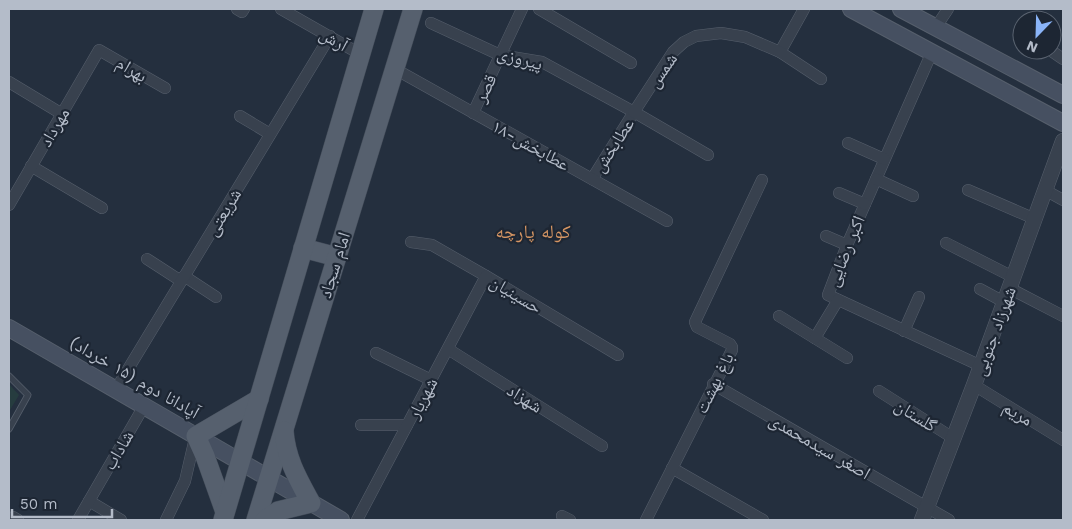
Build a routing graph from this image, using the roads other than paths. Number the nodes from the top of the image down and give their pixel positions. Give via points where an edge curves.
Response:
1 (237, 9) edge
2 (244, 9) edge
3 (281, 9) edge
4 (374, 9) edge
5 (413, 9) edge
6 (522, 9) edge
7 (539, 9) edge
8 (804, 9) edge
9 (851, 9) edge
10 (948, 9) edge
11 (904, 10) edge
12 (430, 24) dead end
13 (936, 27) junction
14 (330, 36) junction
15 (99, 50) joint
16 (780, 52) junction
17 (932, 52) junction
18 (360, 54) junction
19 (500, 55) junction
20 (631, 63) dead end
21 (395, 69) junction
22 (821, 79) dead end
23 (9, 82) edge
24 (165, 88) dead end
25 (1063, 95) edge
26 (473, 112) junction
27 (634, 112) junction
28 (62, 114) junction
29 (240, 116) dead end
30 (1063, 123) edge
31 (270, 134) junction
32 (1063, 141) edge
33 (848, 143) dead end
34 (708, 155) dead end
35 (884, 159) junction
36 (31, 166) junction
37 (592, 179) junction
38 (876, 179) junction
39 (762, 180) dead end
40 (968, 190) dead end
41 (1045, 190) junction
42 (839, 193) dead end
43 (913, 196) dead end
44 (1063, 200) edge
45 (865, 204) junction
46 (9, 205) edge
47 (102, 208) dead end
48 (1034, 219) junction
49 (668, 221) dead end
50 (826, 236) dead end
51 (411, 242) dead end
52 (946, 243) dead end
53 (847, 245) junction
54 (303, 248) junction
55 (337, 257) junction
56 (147, 259) dead end
57 (486, 276) junction
58 (183, 278) junction
59 (980, 289) dead end
60 (1009, 289) junction
61 (216, 297) dead end
62 (919, 297) dead end
63 (838, 300) junction
64 (779, 316) dead end
65 (1063, 316) edge
66 (9, 328) edge
67 (904, 330) junction
68 (815, 338) junction
69 (448, 349) junction
70 (376, 353) dead end
71 (618, 355) dead end
72 (847, 358) dead end
73 (981, 366) junction
74 (9, 376) edge
75 (431, 380) junction
76 (714, 384) junction
77 (974, 385) junction
78 (116, 389) junction
79 (879, 391) dead end
80 (259, 399) junction
81 (144, 406) junction
82 (361, 425) dead end
83 (407, 425) junction
84 (284, 428) junction
85 (9, 429) edge
86 (196, 436) junction
87 (953, 438) junction
88 (1063, 440) edge
89 (602, 446) dead end
90 (240, 462) junction
91 (672, 468) junction
92 (268, 478) junction
93 (89, 501) junction
94 (311, 503) junction
95 (924, 514) edge
96 (224, 516) edge
97 (78, 520) edge
98 (121, 520) edge
99 (166, 520) edge
100 (256, 520) edge
101 (265, 520) edge
102 (342, 520) edge
103 (357, 520) edge
104 (646, 520) edge
105 (763, 520) edge
106 (949, 520) edge

1 - 2 street via 242,12
3 - 14 street, آرش
4 - 18 main road, امام سجاد
5 - 21 main road, امام سجاد
6 - 19 street, قصر
7 - 20 street
8 - 16 street
9 - 17 main road
10 - 13 street
11 - 13 main road
12 - 19 street, پیروزی
13 - 25 main road
14 - 18 street, آرش
14 - 31 street, شریعتی
15 - 24 street, بهرام
15 - 28 street, مهرداد
16 - 22 street, شمس
16 - 27 street, شمس via 745,38 721,33 696,36 672,52
17 - 30 main road
17 - 35 street, اکبر رضایی
18 - 54 main road, امام سجاد
19 - 26 street, قصر
19 - 27 street, پیروزی via 542,62
21 - 26 street, ۱۸-عطابخش
21 - 55 main road, امام سجاد
23 - 28 street
26 - 37 street, ۱۸-عطابخش
27 - 34 street
27 - 37 street, عطابخش
28 - 36 street, مهرداد
29 - 31 street
31 - 58 street, شریعتی
32 - 41 street, شهرزاد جنوبی
33 - 35 street
35 - 38 street, اکبر رضایی
36 - 46 street, مهرداد
36 - 47 street
37 - 49 street, ۱۸-عطابخش
38 - 43 street
38 - 45 street, اکبر رضایی
39 - 76 street, باغ بهشت via 695,322 697,327 732,347
40 - 48 street
41 - 44 street
41 - 48 street, شهرزاد جنوبی
42 - 45 street
45 - 53 street, اکبر رضایی
48 - 60 street, شهرزاد جنوبی
50 - 53 street
51 - 57 street, حسینیان via 432,245
52 - 60 street
53 - 63 street, اکبر رضایی via 828,294
54 - 55 main road
54 - 80 main road, امام سجاد
55 - 84 main road, امام سجاد
56 - 58 street
57 - 69 street, شهریار
57 - 71 street, حسینیان
58 - 61 street
58 - 78 street, شریعتی
59 - 60 street
60 - 65 street
60 - 73 street, شهرزاد جنوبی
62 - 67 street
63 - 67 street, اکبر رضایی
63 - 68 street
64 - 68 street
66 - 78 main road, آپادانا دوم (۱۵ خرداد)
67 - 73 street, اکبر رضایی
68 - 72 street
69 - 75 street, شهریار
69 - 89 street, شهزاد
70 - 75 street
73 - 77 street, شهرزاد جنوبی
74 - 85 lane via 28,395
75 - 83 street, شهریار
76 - 91 street, باغ بهشت
76 - 95 street, اصغر سیدمحمدی
77 - 87 street, شهرزاد جنوبی
77 - 88 street, مریم
78 - 81 main road, آپادانا دوم (۱۵ خرداد)
79 - 87 street, گلستان
80 - 86 main road
80 - 90 main road, امام سجاد
81 - 86 main road, آپادانا دوم (۱۵ خرداد)
81 - 93 street, شاداب
82 - 83 street
83 - 103 street, شهریار
84 - 92 main road, امام سجاد
84 - 94 main road via 292,469
86 - 90 main road, آپادانا دوم (۱۵ خرداد)
86 - 96 main road
86 - 99 street via 185,481
87 - 95 street, شهرزاد جنوبی
90 - 92 main road, آپادانا دوم (۱۵ خرداد)
90 - 96 main road, امام سجاد
91 - 104 street, باغ بهشت
91 - 105 street
92 - 94 main road, آپادانا دوم (۱۵ خرداد)
92 - 100 main road, امام سجاد
93 - 97 street, شاداب
93 - 98 street
94 - 101 main road via 278,511
94 - 102 main road, آپادانا دوم (۱۵ خرداد)
95 - 106 street, اصغر سیدمحمدی

